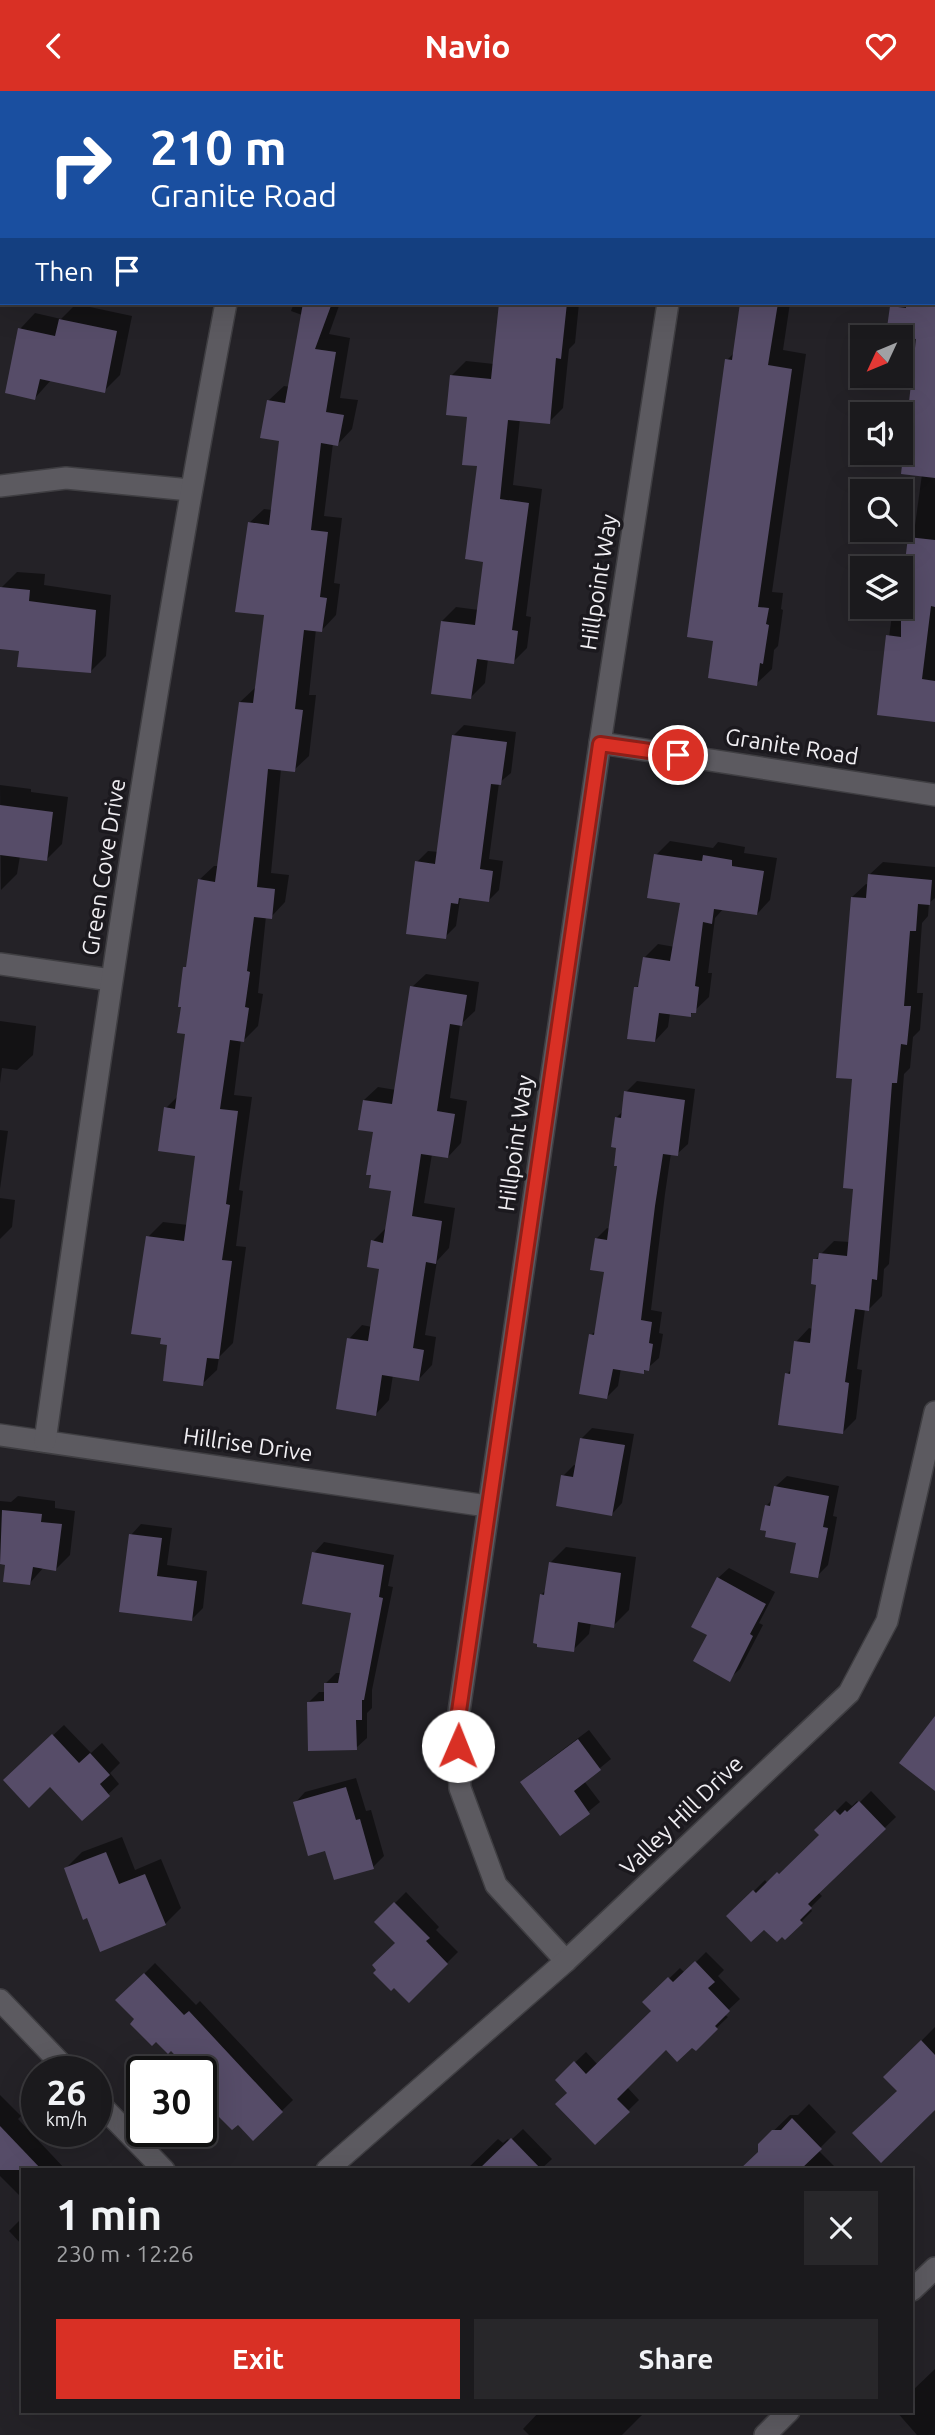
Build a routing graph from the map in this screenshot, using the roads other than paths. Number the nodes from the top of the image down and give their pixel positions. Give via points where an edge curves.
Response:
1 (226, 305) edge
2 (667, 305) edge
3 (0, 486) edge
4 (190, 489) junction
5 (600, 744) junction
6 (935, 795) edge
7 (0, 964) edge
8 (111, 980) junction
9 (935, 1412) edge
10 (0, 1435) edge
11 (45, 1441) junction
12 (488, 1506) junction
13 (566, 1961) junction
14 (0, 2000) edge
15 (54, 2056) edge
16 (112, 2116) edge
17 (162, 2168) edge
18 (329, 2168) edge
19 (935, 2267) edge
20 (913, 2289) edge
21 (787, 2413) edge
22 (765, 2435) edge

1 - 4 street, Green Cove Drive
2 - 5 street, Hillpoint Way
3 - 4 street via 66,478
4 - 8 street, Green Cove Drive
5 - 6 street, Granite Road
5 - 12 street, Hillpoint Way
7 - 8 street
8 - 11 street, Green Cove Drive
9 - 13 street, Valley Hill Drive via 887,1621 849,1693
10 - 11 street, Hillrise Drive
11 - 12 street, Hillrise Drive
12 - 13 street, Hillpoint Way via 457,1725 460,1788 496,1885
13 - 18 street, Valley Hill Drive
14 - 15 street
16 - 17 street
19 - 20 street
21 - 22 street

